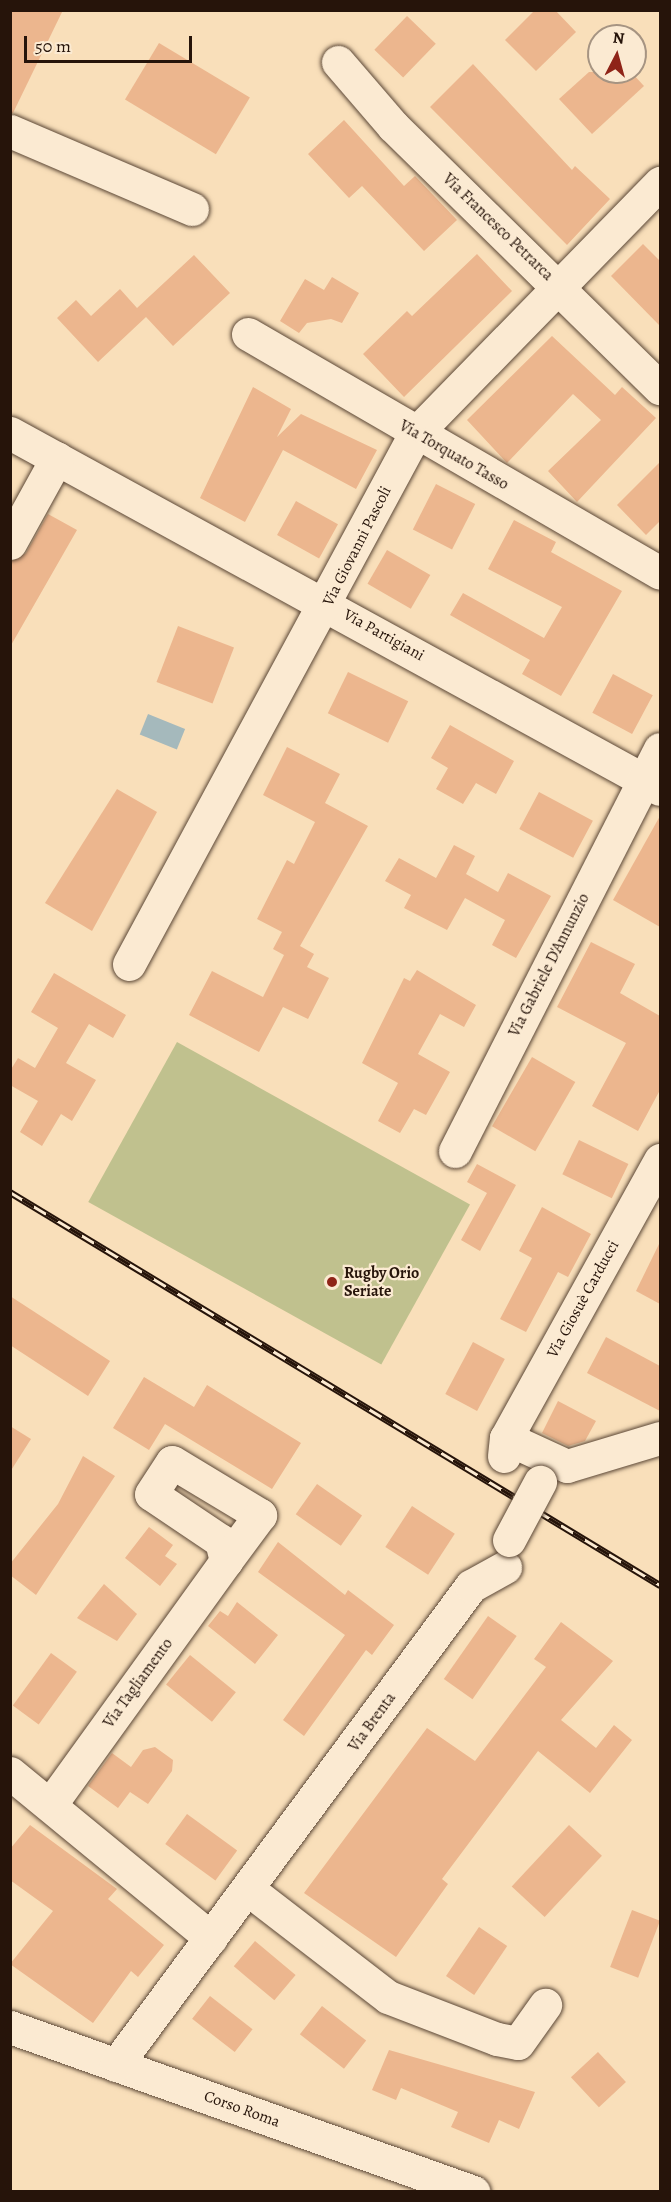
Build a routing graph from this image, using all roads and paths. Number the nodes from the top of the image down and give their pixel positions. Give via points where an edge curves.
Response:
1 (339, 62) dead end
2 (10, 131) edge
3 (660, 183) edge
4 (192, 209) dead end
5 (559, 286) junction
6 (248, 334) dead end
7 (660, 388) edge
8 (10, 433) edge
9 (415, 434) junction
10 (57, 458) junction
11 (10, 543) edge
12 (660, 573) edge
13 (327, 603) junction
14 (660, 749) edge
15 (652, 784) edge
16 (129, 964) dead end
17 (455, 1151) dead end
18 (660, 1160) edge
19 (660, 1438) edge
20 (540, 1482) dead end
21 (226, 1560) dead end
22 (10, 1773) edge
23 (50, 1805) junction
24 (249, 1890) junction
25 (211, 1938) junction
26 (545, 2005) dead end
27 (10, 2027) edge
28 (116, 2065) junction
29 (473, 2192) edge

1 - 5 street, Via Francesco Petrarca via 393,126
2 - 4 street
3 - 5 street, Via Giovanni Pascoli
5 - 7 street, Via Francesco Petrarca
5 - 9 street, Via Giovanni Pascoli
6 - 9 street, Via Torquato Tasso
8 - 10 street, Via Partigiani
9 - 12 street, Via Torquato Tasso
9 - 13 street, Via Giovanni Pascoli
10 - 11 street
10 - 13 street, Via Partigiani
13 - 15 street, Via Partigiani
13 - 16 street, Via Giovanni Pascoli
14 - 15 street, Via Gabriele D'Annunzio
15 - 17 street, Via Gabriele D'Annunzio
18 - 19 street, Via Giosuè Carducci via 505,1447 567,1466
20 - 24 street, Via Brenta, bridge via 507,1554 471,1586
21 - 23 street, Via Tagliamento
22 - 23 street
23 - 25 street
24 - 25 street, Via Brenta
24 - 26 street via 388,1997 486,2035 518,2043
25 - 28 street, Via Brenta
27 - 28 street, Corso Roma
28 - 29 street, Corso Roma

